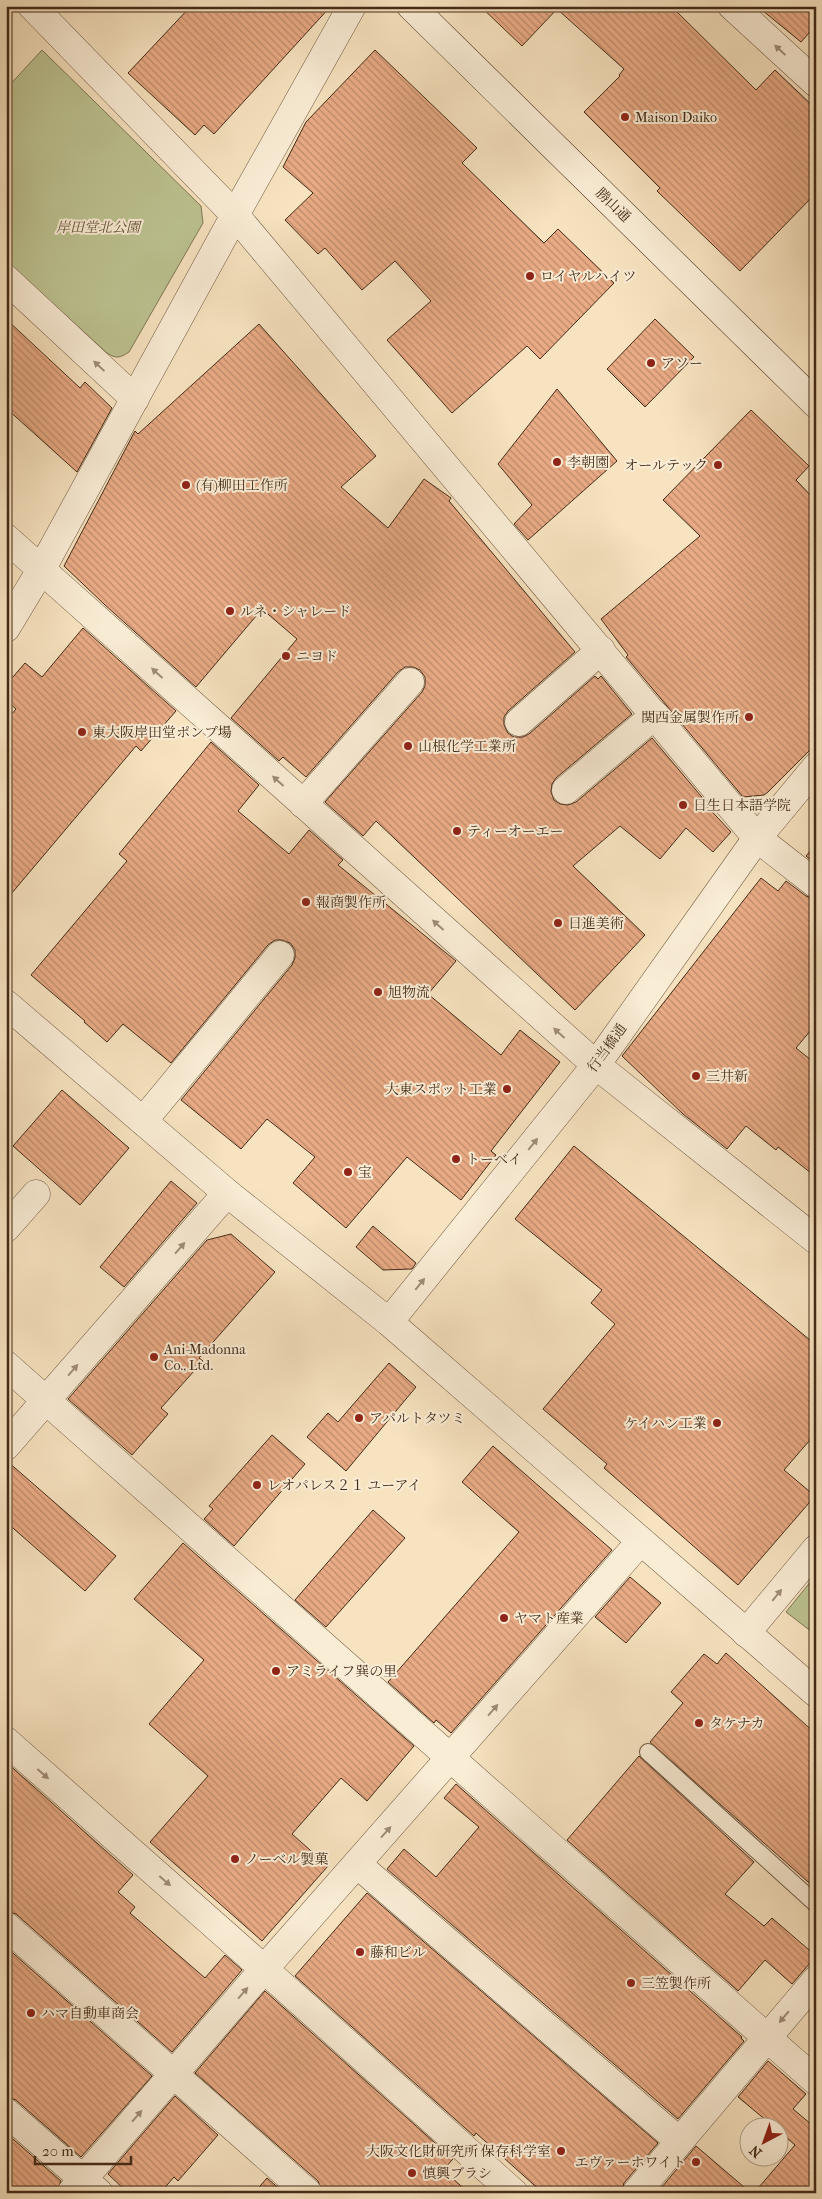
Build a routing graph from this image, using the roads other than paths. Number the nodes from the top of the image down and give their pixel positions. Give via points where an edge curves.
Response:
1 (32, 6) edge
2 (352, 6) edge
3 (411, 6) edge
4 (732, 6) edge
5 (816, 83) edge
6 (235, 215) junction
7 (6, 279) edge
8 (135, 399) junction
9 (816, 404) edge
10 (6, 538) edge
11 (41, 570) junction
12 (6, 628) edge
13 (601, 650) junction
14 (410, 682) dead end
15 (655, 715) junction
16 (519, 722) dead end
17 (816, 767) edge
18 (566, 790) dead end
19 (303, 804) junction
20 (757, 838) junction
21 (816, 884) edge
22 (280, 955) dead end
23 (6, 1004) edge
24 (596, 1065) junction
25 (143, 1121) junction
26 (227, 1193) junction
27 (36, 1194) dead end
28 (6, 1228) edge
29 (816, 1240) edge
30 (389, 1322) junction
31 (6, 1365) edge
32 (46, 1400) junction
33 (6, 1446) edge
34 (640, 1542) junction
35 (816, 1548) edge
36 (746, 1633) junction
37 (816, 1693) edge
38 (6, 1741) edge
39 (648, 1752) dead end
40 (451, 1758) junction
41 (358, 1864) junction
42 (816, 1904) edge
43 (6, 1926) edge
44 (264, 1969) junction
45 (816, 1980) edge
46 (767, 2038) junction
47 (173, 2074) junction
48 (816, 2081) edge
49 (6, 2112) edge
50 (679, 2141) junction
51 (84, 2188) edge
52 (308, 2193) edge
53 (514, 2193) edge
54 (636, 2193) edge

1 - 6 street
2 - 6 street
3 - 9 street, 勝山通
5 -> 4 street
6 - 8 street
6 - 13 street
8 -> 7 street
8 - 11 street
10 - 11 street
11 - 12 street
19 -> 11 street
13 - 15 street
13 - 16 street
14 - 19 street
15 - 18 street
15 - 20 street
17 - 20 street, 行当橋通
24 -> 19 street
20 - 21 street
20 - 24 street, 行当橋通
22 - 25 street
23 - 25 street
24 - 29 street
30 -> 24 street, 行当橋通
25 - 26 street
26 - 30 street
32 -> 26 street
27 - 28 street
30 - 34 street
31 - 32 street
32 - 33 street
32 - 40 street
34 - 36 street
40 -> 34 street
36 -> 35 street
36 - 37 street
38 -> 44 street
39 - 42 lane
41 -> 40 street
40 - 46 street
41 - 44 street
41 - 50 street
43 - 47 street
47 -> 44 street
44 - 53 street
45 -> 46 street
46 - 48 street
46 - 50 street
51 -> 47 street
47 - 52 street
49 - 51 street
50 - 54 street

